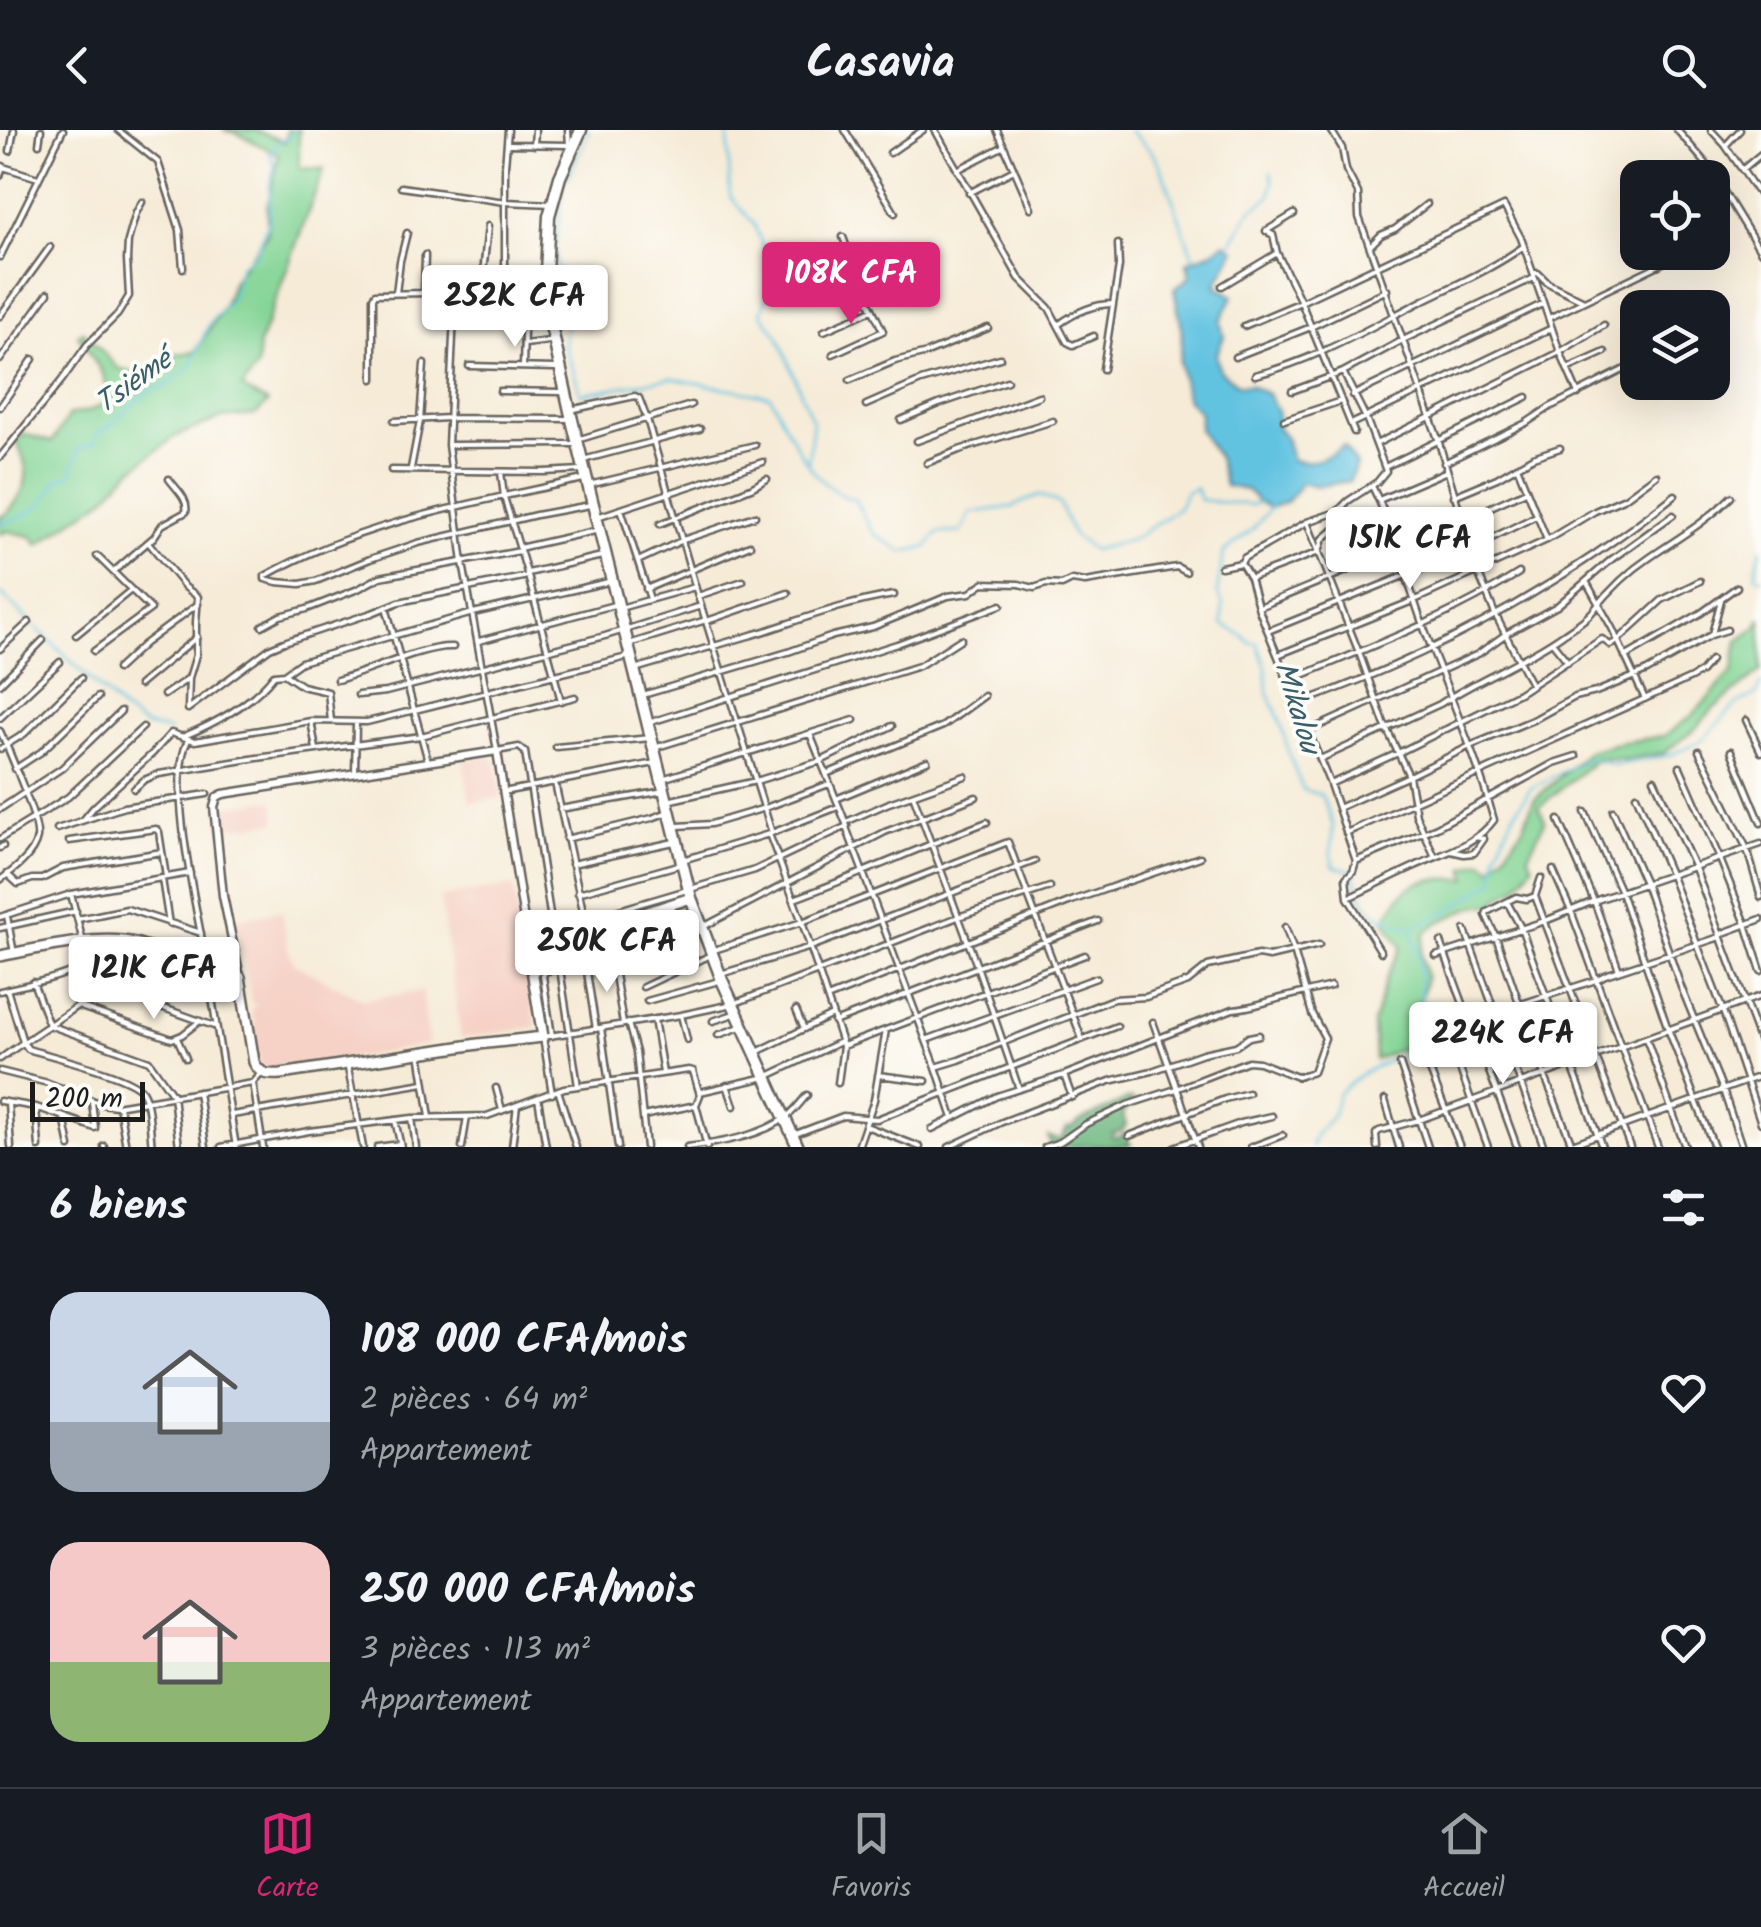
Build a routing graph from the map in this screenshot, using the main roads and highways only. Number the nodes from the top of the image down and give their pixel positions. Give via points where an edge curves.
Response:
1 (581, 130) edge
2 (690, 894) junction
3 (699, 924) junction
4 (0, 956) edge
5 (533, 970) junction
6 (798, 1147) edge

1 - 2 highway via 552,204 548,308
2 - 3 highway
2 - 5 main road via 586,932 528,945
3 - 5 main road
3 - 6 highway
4 - 5 main road via 126,941 235,980 254,1062 262,1072 281,1074 548,1037

